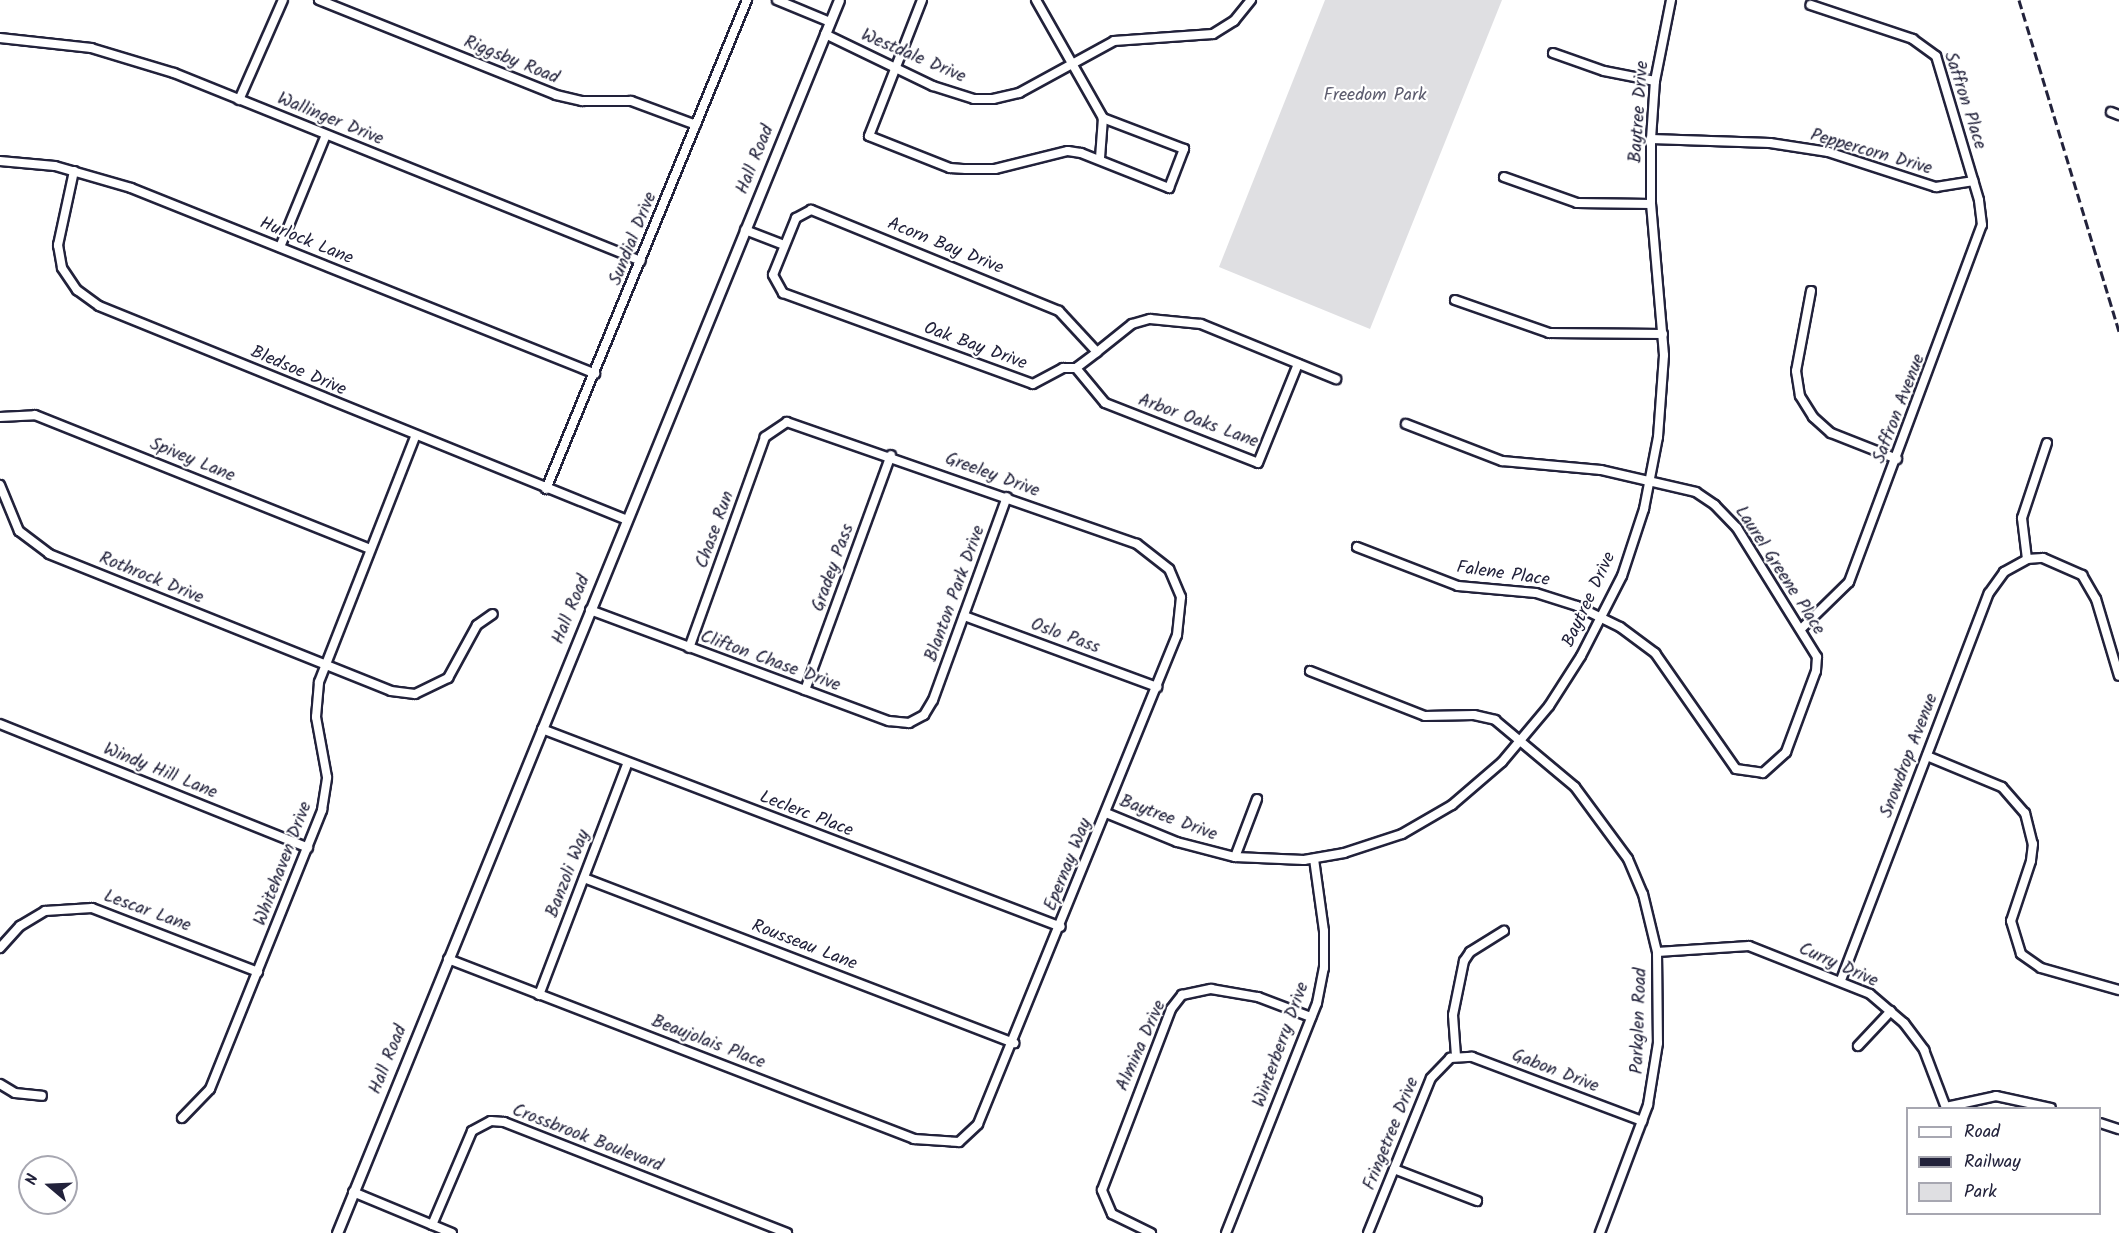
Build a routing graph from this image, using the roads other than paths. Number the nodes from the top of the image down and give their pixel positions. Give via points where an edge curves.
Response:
1 (283, 0) edge
2 (319, 0) edge
3 (747, 0) edge
4 (777, 0) edge
5 (839, 0) edge
6 (922, 0) edge
7 (1036, 0) edge
8 (1251, 0) edge
9 (1671, 0) edge
10 (1811, 5) dead end
11 (830, 22) junction
12 (825, 34) junction
13 (0, 38) edge
14 (1553, 53) dead end
15 (1074, 61) junction
16 (896, 68) junction
17 (1655, 81) junction
18 (239, 100) junction
19 (1103, 118) junction
20 (696, 125) junction
21 (326, 135) junction
22 (1652, 139) junction
23 (1100, 158) junction
24 (0, 161) edge
25 (75, 171) junction
26 (1504, 177) dead end
27 (1974, 180) junction
28 (1650, 204) junction
29 (745, 230) junction
30 (784, 245) junction
31 (280, 247) junction
32 (641, 261) junction
33 (1811, 291) dead end
34 (1455, 300) dead end
35 (1663, 334) junction
36 (1097, 352) junction
37 (1298, 364) junction
38 (1076, 368) junction
39 (595, 375) junction
40 (1336, 379) dead end
41 (0, 417) edge
42 (1406, 424) dead end
43 (777, 425) joint
44 (415, 437) junction
45 (2047, 443) dead end
46 (891, 455) junction
47 (1897, 459) junction
48 (1650, 480) junction
49 (0, 485) edge
50 (546, 489) junction
51 (1007, 497) junction
52 (627, 520) junction
53 (1357, 547) dead end
54 (370, 549) junction
55 (2027, 559) junction
56 (1179, 588) joint
57 (590, 610) junction
58 (493, 614) dead end
59 (964, 616) junction
60 (1602, 618) junction
61 (1801, 629) junction
62 (688, 648) junction
63 (324, 664) junction
64 (1310, 671) dead end
65 (2119, 676) edge
66 (1156, 687) junction
67 (805, 690) junction
68 (933, 700) joint
69 (0, 724) edge
70 (542, 729) junction
71 (1520, 741) junction
72 (1927, 756) junction
73 (627, 764) junction
74 (1754, 774) joint
75 (1257, 799) dead end
76 (1106, 813) junction
77 (308, 848) junction
78 (1235, 856) junction
79 (1314, 860) junction
80 (584, 878) junction
81 (1060, 927) junction
82 (1504, 931) dead end
83 (0, 948) edge
84 (1658, 952) junction
85 (448, 959) junction
86 (258, 972) junction
87 (1841, 980) junction
88 (2119, 990) edge
89 (539, 994) junction
90 (1891, 1011) junction
91 (1311, 1017) junction
92 (1014, 1043) junction
93 (1858, 1046) dead end
94 (1456, 1056) junction
95 (0, 1084) edge
96 (42, 1096) dead end
97 (1946, 1107) edge
98 (1950, 1107) edge
99 (2046, 1107) edge
100 (182, 1118) dead end
101 (1642, 1121) junction
102 (2101, 1123) edge
103 (2119, 1129) edge
104 (959, 1142) joint
105 (1394, 1169) junction
106 (353, 1192) junction
107 (1477, 1201) dead end
108 (432, 1225) junction
109 (337, 1233) edge
110 (452, 1233) edge
111 (787, 1233) edge
112 (1151, 1233) edge
113 (1226, 1233) edge
114 (1368, 1233) edge
115 (1600, 1233) edge

1 - 18 street
2 - 20 street, Riggsby Road via 556,95 582,101 631,101
3 - 20 street, Sundial Drive
4 - 11 street
5 - 11 street, Hall Road
6 - 16 street
7 - 15 street
8 - 15 street, Westdale Drive via 1234,21 1213,34 1130,38
9 - 17 street, Baytree Drive
10 - 27 street, Saffron Place via 1930,48 1940,65
11 - 12 street, Hall Road
12 - 16 street, Westdale Drive
12 - 29 street, Hall Road
13 - 18 street, Wallinger Drive via 91,48
14 - 17 street via 1604,71
15 - 16 street, Westdale Drive via 1019,93 993,99 952,92
15 - 19 street
16 - 23 street via 869,136 950,168 995,169 1068,151
17 - 22 street, Baytree Drive
18 - 21 street, Wallinger Drive
19 - 23 street
19 - 23 street via 1184,148 1169,188
20 - 32 street, Sundial Drive
21 - 31 street
21 - 32 street, Wallinger Drive
22 - 27 street, Peppercorn Drive via 1770,143 1828,152 1936,187
22 - 28 street, Baytree Drive
24 - 25 street, Hurlock Lane
25 - 31 street, Hurlock Lane via 131,188
25 - 44 street, Bledsoe Drive via 58,245 62,267 77,290 99,306
26 - 28 street via 1577,203
27 - 47 street, Saffron Avenue via 1982,213 1980,237
28 - 35 street, Baytree Drive
29 - 30 street
29 - 52 street, Hall Road
30 - 36 street, Acorn Bay Drive via 798,214 822,213 1059,310
30 - 38 street, Oak Bay Drive via 773,275 783,292 1033,384 1063,368
31 - 39 street, Hurlock Lane
32 - 39 street, Sundial Drive
33 - 47 street via 1796,371 1803,402 1831,433
34 - 35 street via 1549,333
35 - 48 street, Baytree Drive via 1658,437
36 - 37 street, Oak Bay Drive via 1132,324 1150,319 1201,324
36 - 38 street, Oak Bay Drive
37 - 38 street, Arbor Oaks Lane via 1258,463 1105,403
37 - 40 street, Oak Bay Drive
39 - 50 street, Sundial Drive
41 - 54 street, Spivey Lane via 35,415
42 - 48 street, Laurel Greene Place via 1516,464 1601,470
43 - 46 street, Greeley Drive via 798,422
43 - 62 street, Chase Run via 762,445
44 - 50 street, Bledsoe Drive
44 - 54 street, Whitehaven Drive
45 - 55 street via 2022,518
46 - 51 street, Greeley Drive
46 - 67 street, Gradey Pass
47 - 61 street, Saffron Avenue via 1850,582
48 - 60 street, Baytree Drive via 1622,576
48 - 61 street, Laurel Greene Place via 1696,492 1727,515
49 - 63 street, Rothrock Drive via 19,531 43,551
50 - 52 street, Bledsoe Drive
51 - 56 street, Greeley Drive via 1148,549 1168,569
51 - 59 street, Blanton Park Drive
52 - 57 street, Hall Road
53 - 60 street, Falene Place via 1458,586 1536,593
54 - 63 street, Whitehaven Drive
55 - 65 street via 2052,559 2074,569 2089,583
55 - 72 street, Snowdrop Avenue via 2004,572 1989,593
56 - 66 street, Epernay Way via 1181,620
57 - 62 street, Clifton Chase Drive
57 - 70 street, Hall Road
58 - 63 street, Rothrock Drive via 477,625 448,678 428,691 391,691
59 - 66 street, Oslo Pass
59 - 68 street, Blanton Park Drive
60 - 71 street, Baytree Drive via 1549,706
60 - 74 street, Falene Place via 1655,653 1722,753 1736,769
61 - 74 street, Laurel Greene Place via 1817,657 1816,671 1786,752 1775,767
62 - 67 street, Clifton Chase Drive
63 - 77 street, Whitehaven Drive via 316,717 326,794
64 - 71 street, Parkglen Road via 1425,716 1485,716
66 - 76 street, Epernay Way
67 - 68 street, Clifton Chase Drive via 897,723 924,715
69 - 77 street, Windy Hill Lane
70 - 73 street, Leclerc Place
70 - 85 street, Hall Road
71 - 79 street, Baytree Drive via 1471,790 1434,817 1377,845
71 - 84 street, Parkglen Road via 1575,787 1606,824 1643,894
72 - 87 street, Snowdrop Avenue
72 - 88 street via 2002,787 2025,813 2033,844 2031,861 2011,921 2011,933 2021,954 2041,968
73 - 80 street, Banzoli Way
73 - 81 street, Leclerc Place
75 - 78 street
76 - 78 street, Baytree Drive via 1177,842
76 - 81 street, Epernay Way
77 - 86 street, Whitehaven Drive
78 - 79 street, Baytree Drive
79 - 91 street, Winterberry Drive via 1324,968
80 - 89 street, Banzoli Way
80 - 92 street, Rousseau Lane
81 - 92 street, Epernay Way
82 - 94 street via 1470,952 1464,961 1453,1015
83 - 86 street, Lescar Lane via 20,926 45,911 92,908
84 - 87 street, Curry Drive via 1749,946
84 - 101 street, Parkglen Road via 1658,1043
85 - 89 street, Beaujolais Place
85 - 106 street, Hall Road
86 - 100 street, Whitehaven Drive via 210,1089
87 - 90 street, Curry Drive
89 - 104 street, Beaujolais Place via 915,1139
90 - 93 street
90 - 97 street, Curry Drive via 1924,1050
91 - 112 street, Almina Drive via 1258,997 1211,988 1182,995 1171,1009 1105,1178 1104,1203 1112,1214
91 - 113 street, Winterberry Drive
92 - 104 street, Epernay Way via 988,1106
94 - 101 street, Gabon Drive via 1473,1057
94 - 105 street, Fringetree Drive via 1436,1068
95 - 96 street via 15,1093
98 - 99 street via 1996,1096
101 - 115 street, Parkglen Road
102 - 103 street
105 - 107 street
105 - 114 street, Fringetree Drive
106 - 108 street
106 - 109 street, Hall Road
108 - 110 street
108 - 111 street, Crossbrook Boulevard via 472,1131 491,1121

